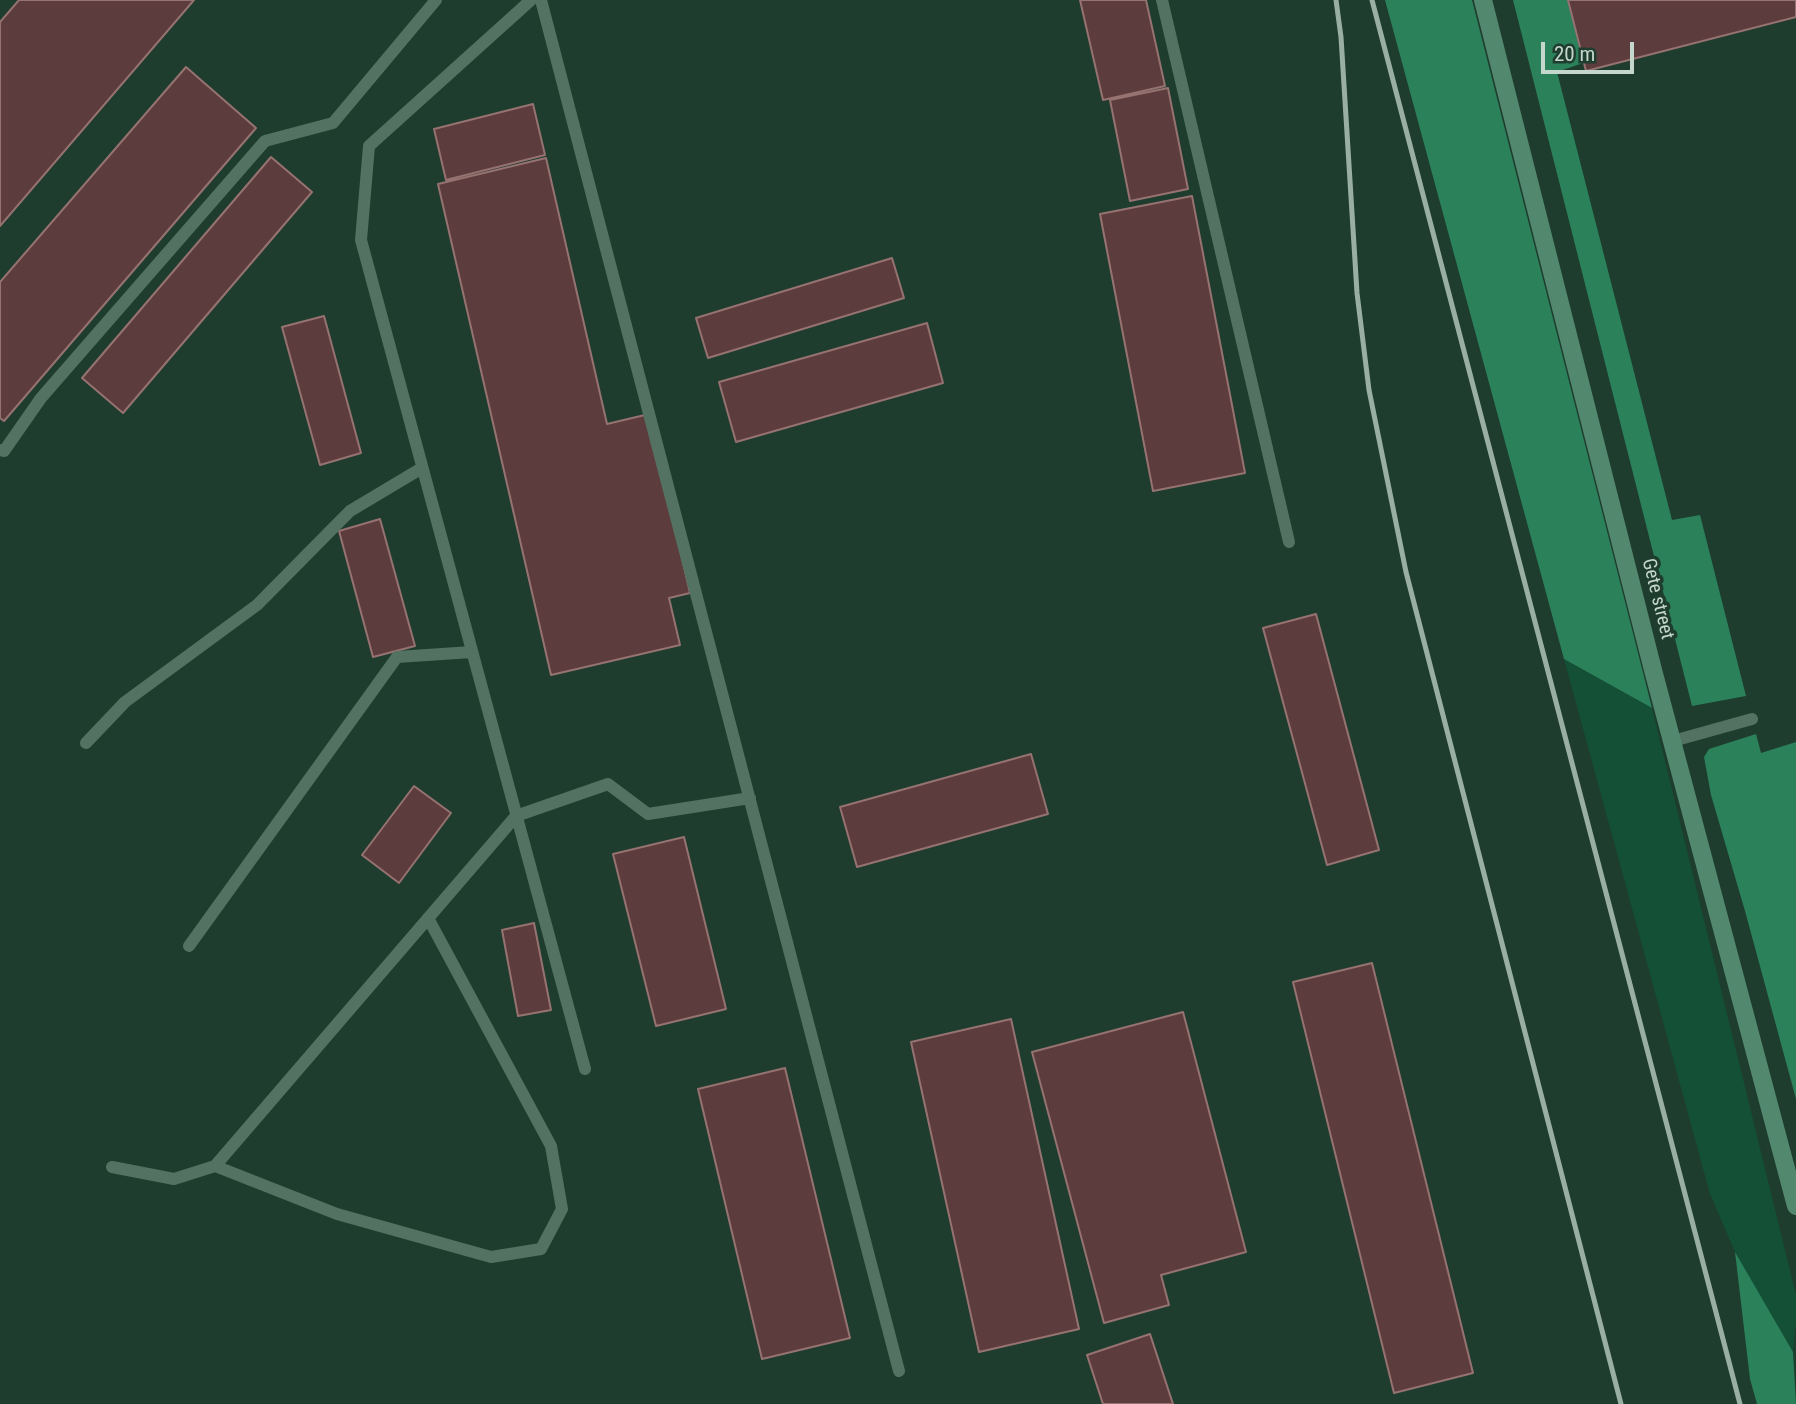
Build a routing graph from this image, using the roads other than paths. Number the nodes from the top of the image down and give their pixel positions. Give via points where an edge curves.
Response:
1 (436, 0) edge
2 (531, 0) edge
3 (541, 0) edge
4 (1162, 0) edge
5 (1483, 0) edge
6 (0, 450) edge
7 (422, 468) junction
8 (1289, 542) dead end
9 (472, 652) junction
10 (1752, 719) dead end
11 (1673, 741) junction
12 (86, 743) dead end
13 (750, 798) junction
14 (516, 816) junction
15 (428, 918) junction
16 (189, 946) dead end
17 (585, 1069) dead end
18 (215, 1166) junction
19 (112, 1167) dead end
20 (1796, 1206) edge
21 (899, 1371) dead end

1 - 6 lane via 332,123 265,141 41,398 4,451
2 - 7 lane via 369,146 361,240
3 - 13 lane
4 - 8 lane
5 - 11 main road, Gete street
7 - 9 lane
7 - 12 lane via 350,510 257,605 125,702
9 - 14 lane
9 - 16 lane via 397,657
10 - 11 lane
11 - 20 main road, Gete street
13 - 14 lane via 648,814 608,785
13 - 21 lane
14 - 15 lane
14 - 17 lane
15 - 18 lane
15 - 18 lane via 551,1146 562,1209 541,1250 491,1258 337,1213
18 - 19 lane via 174,1179

